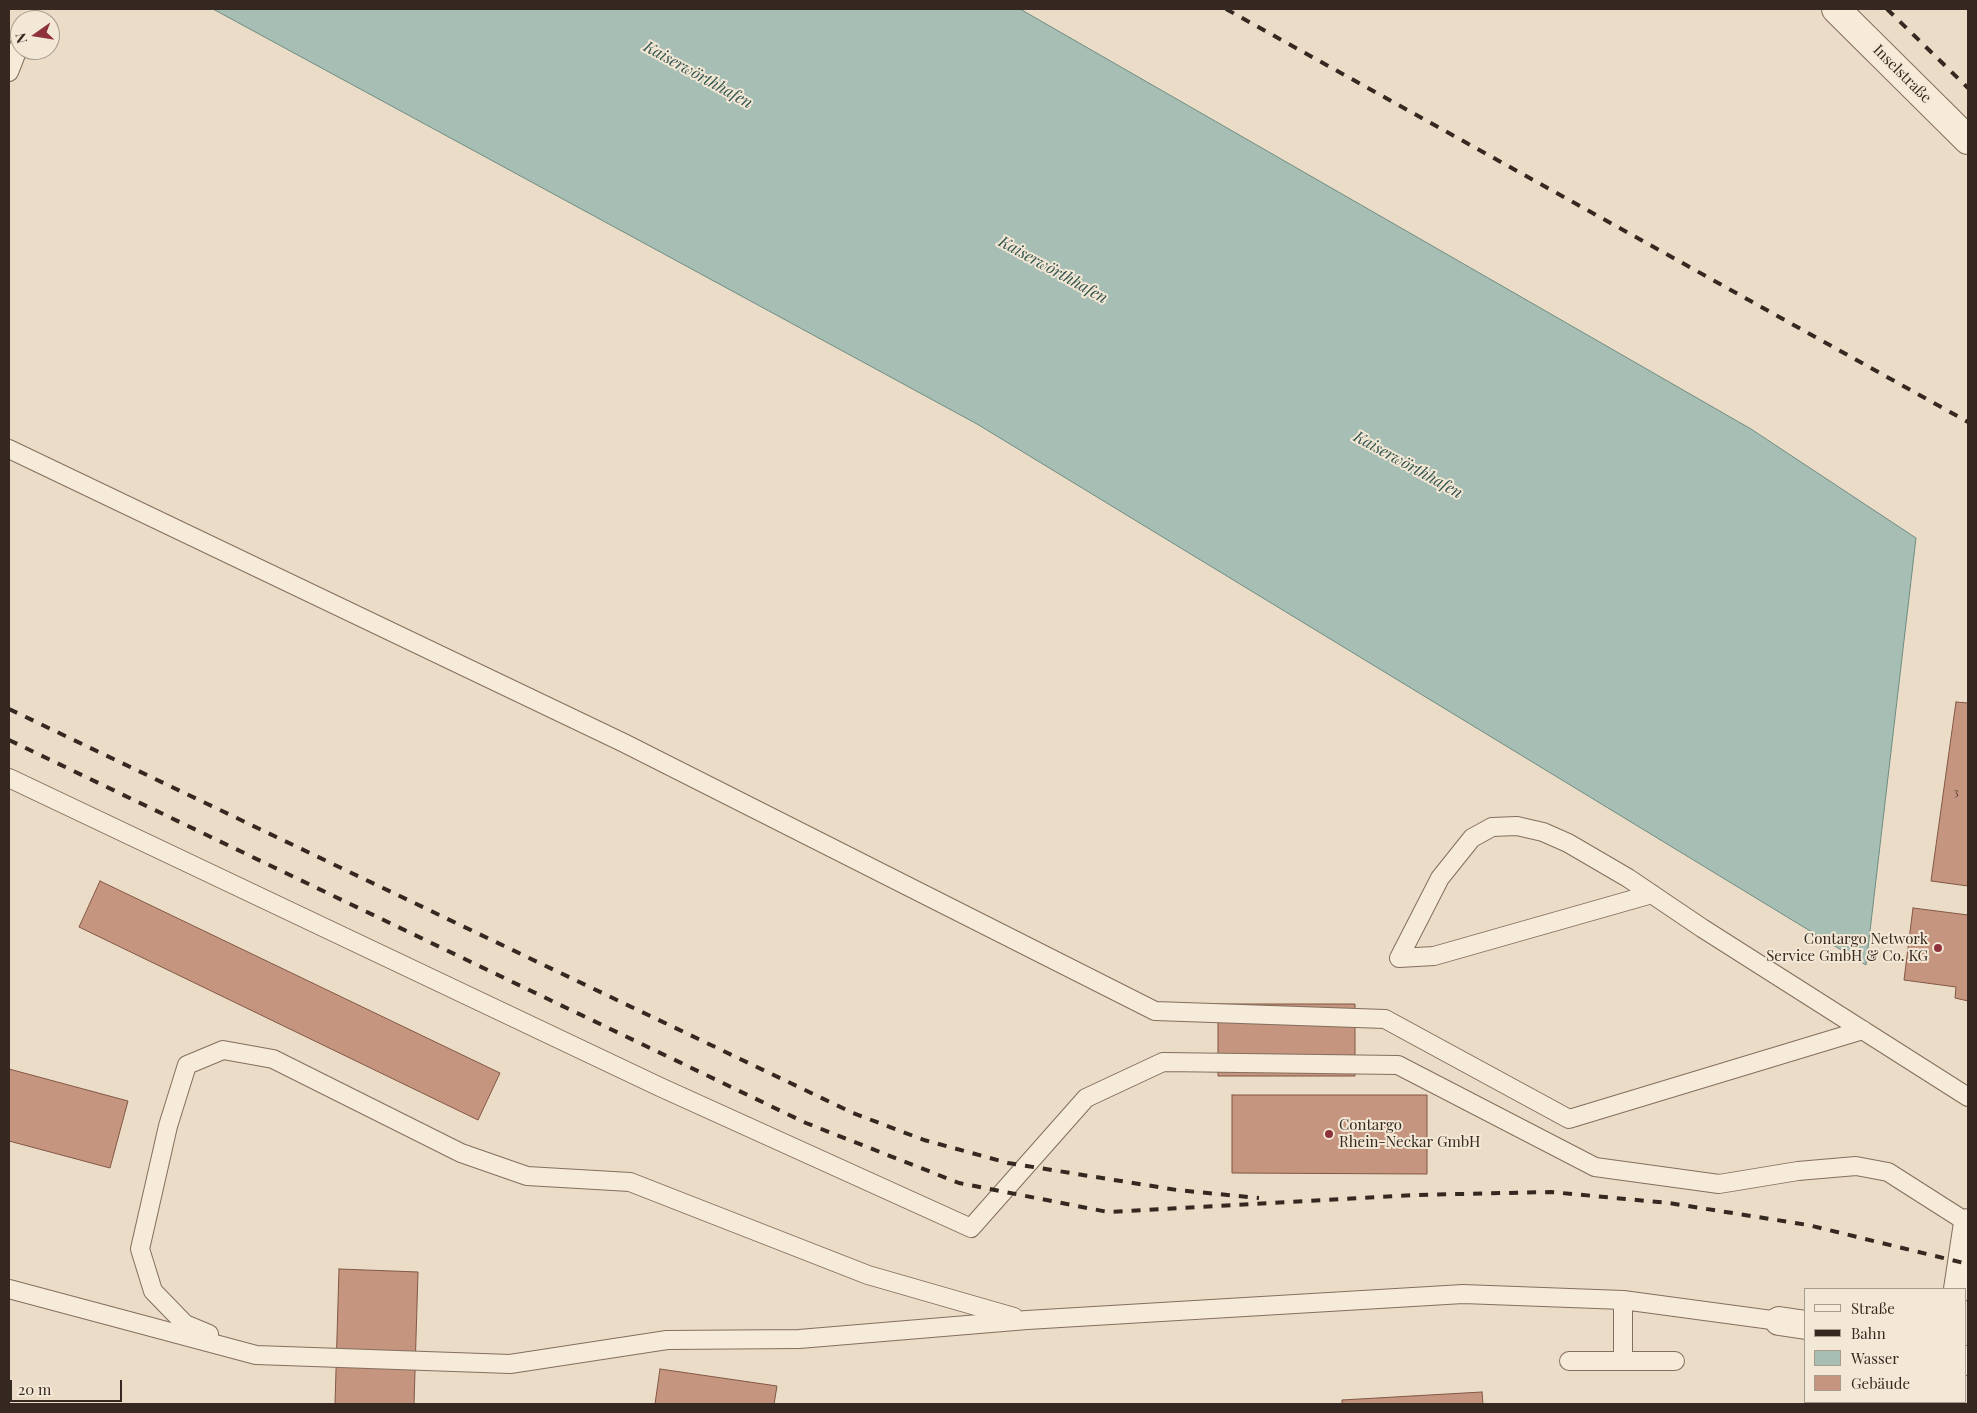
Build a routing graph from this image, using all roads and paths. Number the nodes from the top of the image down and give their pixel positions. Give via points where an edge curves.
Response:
1 (1836, 9) edge
2 (13, 60) edge
3 (9, 72) edge
4 (1968, 140) edge
5 (9, 449) edge
6 (9, 778) edge
7 (1652, 894) junction
8 (1863, 1030) junction
9 (1968, 1097) edge
10 (1968, 1223) edge
11 (1958, 1288) edge
12 (9, 1289) edge
13 (1623, 1300) junction
14 (1027, 1320) junction
15 (1779, 1321) joint
16 (1804, 1325) edge
17 (256, 1355) junction
18 (1569, 1361) dead end
19 (1623, 1361) junction
20 (1675, 1361) dead end

1 - 4 street, Inselstraße
2 - 3 lane
5 - 8 lane via 624,743 1155,1011 1384,1019 1569,1119
6 - 10 lane via 660,1087 971,1228 1086,1098 1162,1062 1398,1065 1595,1168 1719,1184 1798,1171 1856,1166 1888,1172
7 - 7 lane via 1434,956 1399,958 1440,878 1472,838 1492,827 1517,826 1543,832
7 - 8 lane
8 - 9 lane
10 - 11 street
12 - 17 lane
13 - 14 lane via 1463,1294
13 - 15 lane
13 - 19 lane
14 - 17 lane via 799,1339 667,1340 510,1364
14 - 17 lane via 868,1275 630,1182 528,1176 461,1153 274,1059 222,1050 187,1065 168,1126 140,1250 153,1291 186,1324
15 - 16 street
18 - 19 lane
19 - 20 lane

